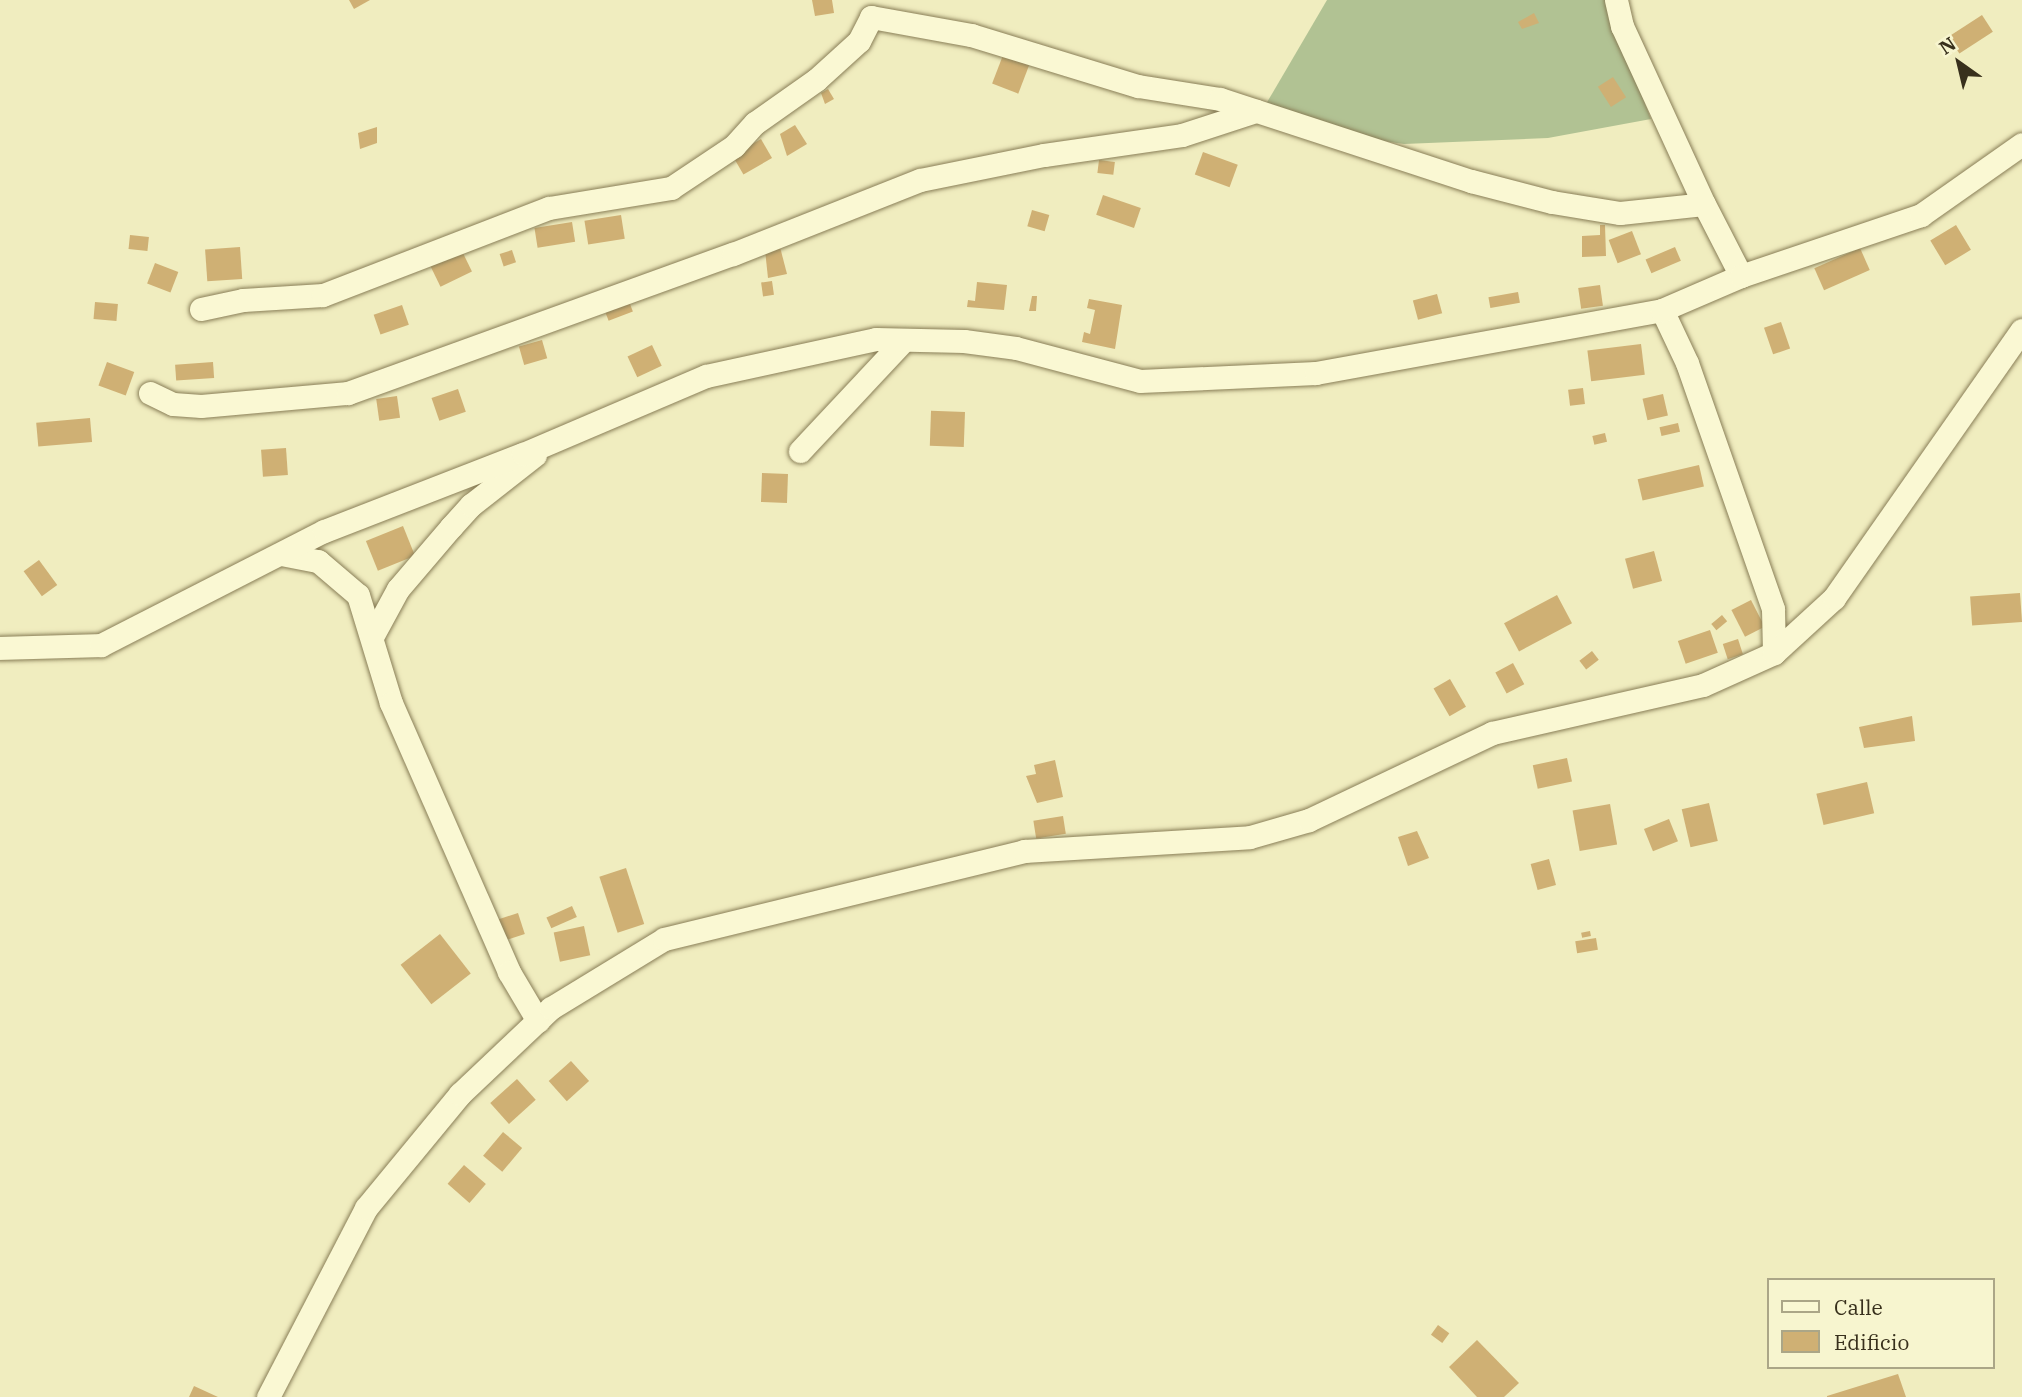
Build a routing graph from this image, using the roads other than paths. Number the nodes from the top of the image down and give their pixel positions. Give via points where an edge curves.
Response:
1 (1616, 0) edge
2 (866, 8) edge
3 (1256, 110) junction
4 (2022, 144) edge
5 (1704, 204) junction
6 (1741, 276) junction
7 (201, 309) dead end
8 (1662, 310) junction
9 (2022, 330) edge
10 (902, 342) junction
11 (150, 393) dead end
12 (550, 442) junction
13 (800, 451) dead end
14 (281, 554) junction
15 (373, 635) junction
16 (38, 647) junction
17 (0, 648) edge
18 (1774, 653) junction
19 (0, 659) edge
20 (538, 1021) junction
21 (268, 1397) edge

1 - 5 street via 1622,26
2 - 3 street via 1138,86 1220,99
2 - 7 street via 859,41 816,80 755,123 734,146 671,188 549,208 323,295 243,300
3 - 5 street via 1471,181 1552,202 1620,213
3 - 11 street via 1182,135 1044,155 920,180 733,254 348,393 201,406 173,404
4 - 6 street via 1921,215
5 - 6 street
6 - 8 street
8 - 10 street via 1316,373 1167,380 1140,381 1016,348 964,341
8 - 18 street via 1687,363 1773,609
9 - 18 street via 1834,598
10 - 12 street via 876,339 706,376
10 - 13 street
12 - 14 street via 324,531
12 - 15 street via 471,505 398,589
14 - 15 street via 318,561 358,595
14 - 16 street via 101,645
15 - 20 street via 401,727 509,972
16 - 17 street
16 - 19 street
18 - 20 street via 1703,685 1492,733 1309,820 1250,837 1024,851 664,939
20 - 21 street via 460,1094 366,1208

